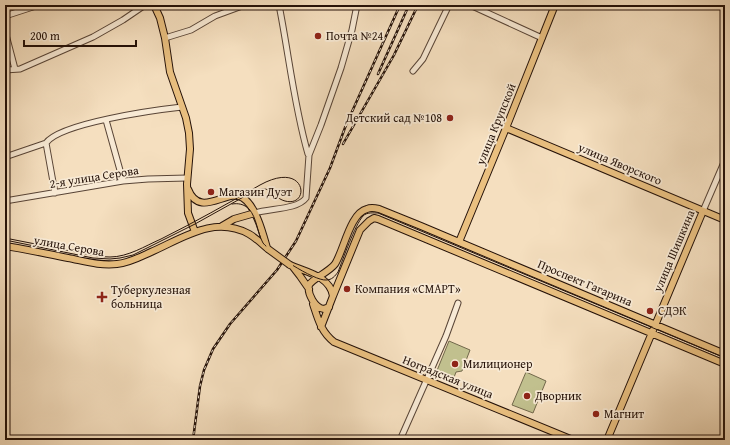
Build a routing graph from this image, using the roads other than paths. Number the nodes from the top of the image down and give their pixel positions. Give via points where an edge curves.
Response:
1 (39, 5) edge
2 (145, 5) edge
3 (154, 5) edge
4 (245, 5) edge
5 (279, 5) edge
6 (357, 5) edge
7 (449, 5) edge
8 (470, 5) edge
9 (555, 5) edge
10 (5, 16) edge
11 (5, 31) edge
12 (165, 38) junction
13 (542, 38) junction
14 (15, 69) junction
15 (5, 70) edge
16 (413, 71) dead end
17 (182, 107) junction
18 (106, 120) junction
19 (506, 128) junction
20 (46, 142) junction
21 (309, 155) junction
22 (5, 157) edge
23 (725, 160) edge
24 (187, 178) junction
25 (124, 181) junction
26 (187, 186) junction
27 (55, 193) junction
28 (5, 202) edge
29 (703, 211) junction
30 (255, 213) junction
31 (725, 220) edge
32 (220, 227) junction
33 (195, 232) junction
34 (459, 242) junction
35 (5, 246) edge
36 (268, 249) junction
37 (455, 250) junction
38 (290, 264) junction
39 (319, 278) junction
40 (309, 289) junction
41 (333, 296) junction
42 (313, 302) junction
43 (458, 303) dead end
44 (329, 307) junction
45 (655, 325) junction
46 (320, 327) junction
47 (651, 333) junction
48 (725, 354) edge
49 (725, 364) edge
50 (426, 380) junction
51 (400, 440) edge
52 (573, 440) edge
53 (607, 440) edge

1 - 10 street
2 - 14 street via 93,37
3 - 12 main road
4 - 12 street via 214,16 191,30
5 - 21 street via 295,96
6 - 21 street via 334,87
7 - 16 street via 423,59
8 - 13 street
9 - 13 main road, улица Крупской
11 - 14 street
12 - 17 main road via 170,72
13 - 19 main road, улица Крупской
14 - 15 street
17 - 18 street
17 - 24 main road via 190,144
18 - 20 street via 65,131
18 - 25 street
19 - 29 main road, улица Яворского
19 - 34 main road, улица Крупской
20 - 22 street
20 - 27 street
21 - 30 street via 307,194 303,202
23 - 29 street, улица Шишкина
24 - 25 street, 2-я улица Серова
24 - 26 main road
25 - 27 street, 2-я улица Серова
26 - 30 main road via 194,199 203,202 242,197
26 - 33 main road via 188,213
27 - 28 street, 2-я улица Серова
29 - 31 main road, улица Яворского
29 - 45 main road, улица Шишкина
30 - 32 main road via 234,219
30 - 36 main road
32 - 33 main road, улица Серова
32 - 36 main road via 240,230
33 - 35 main road, улица Серова via 132,261 118,264 88,262
34 - 37 street, улица Крупской
34 - 39 main road via 379,209 366,209 352,224 335,264
34 - 45 main road, Проспект Гагарина
36 - 38 main road, bridge
37 - 41 main road via 378,219 372,219 359,233
37 - 47 main road, Проспект Гагарина
38 - 39 main road
38 - 40 main road
39 - 40 main road via 312,281
39 - 41 main road via 327,282
40 - 42 main road
41 - 44 main road
42 - 44 main road via 320,309
42 - 46 main road
43 - 50 street
44 - 46 main road
45 - 47 main road, улица Шишкина
45 - 48 main road, Проспект Гагарина
46 - 50 main road, Ноградская улица via 334,342
47 - 49 main road, Проспект Гагарина
47 - 53 main road, улица Шишкина
50 - 51 street
50 - 52 main road, Ноградская улица

